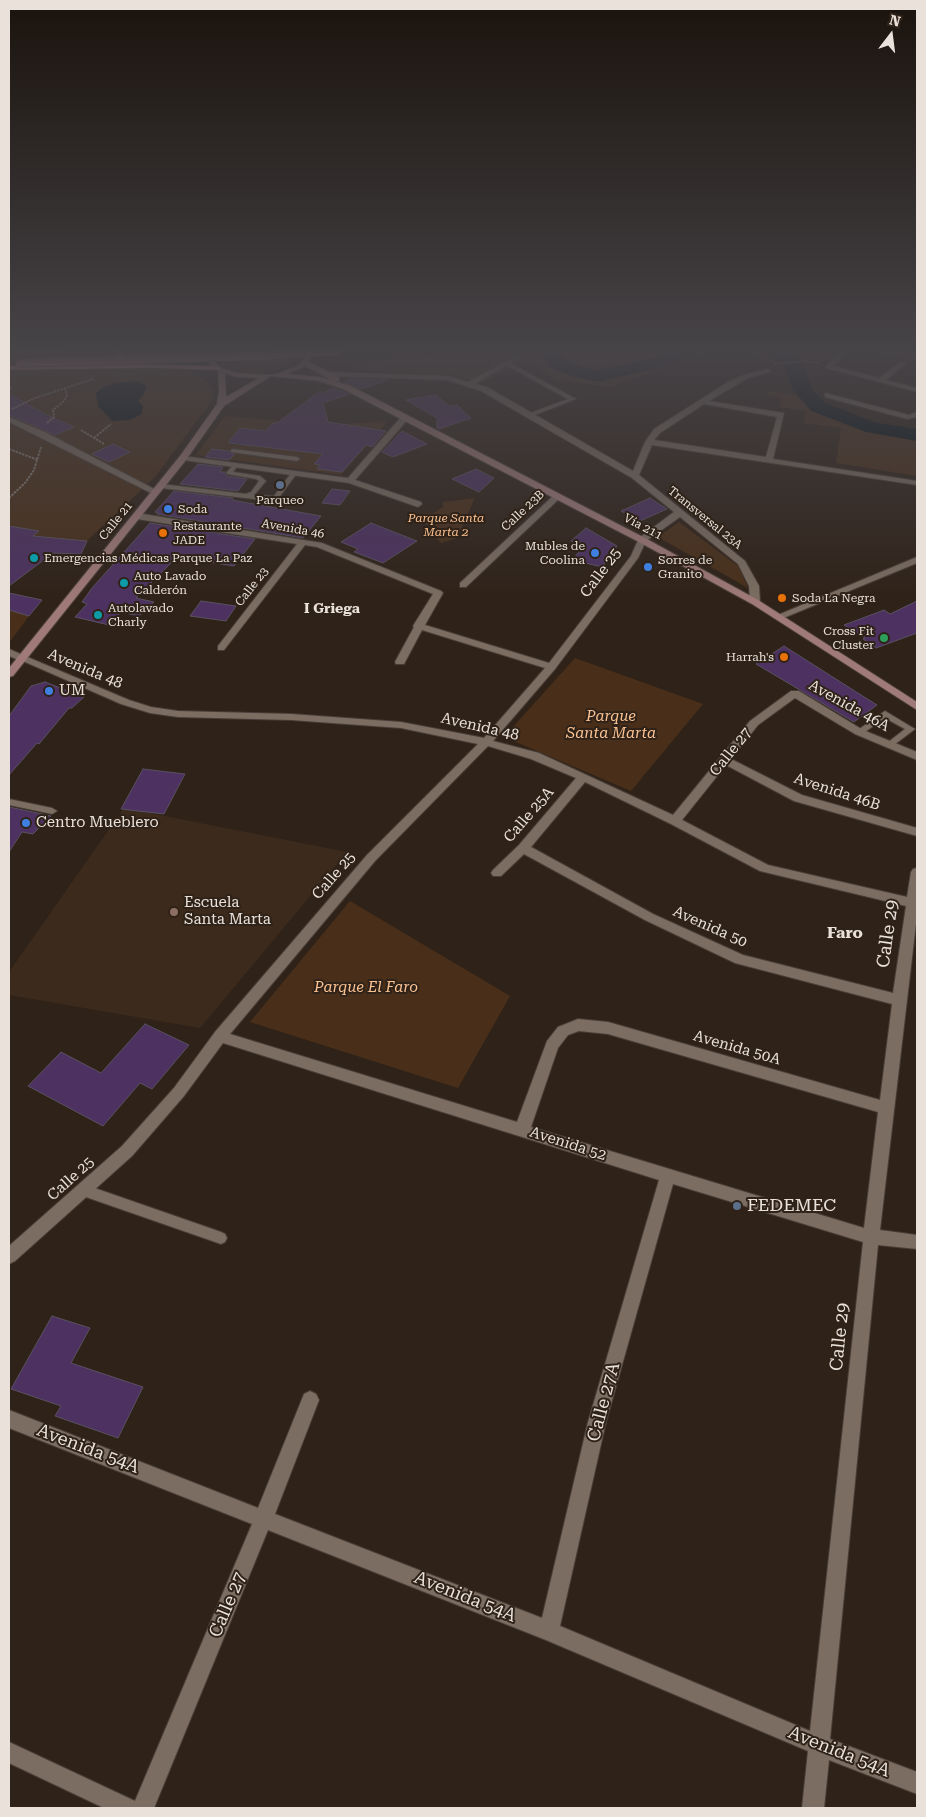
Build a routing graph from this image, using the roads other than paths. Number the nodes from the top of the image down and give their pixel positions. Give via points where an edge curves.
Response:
1 (46, 436) edge
2 (199, 436) edge
3 (389, 436) edge
4 (439, 436) edge
5 (566, 436) edge
6 (654, 436) edge
7 (776, 436) edge
8 (649, 442) junction
9 (233, 451) dead end
10 (253, 454) junction
11 (183, 458) junction
12 (297, 459) dead end
13 (769, 460) junction
14 (239, 465) junction
15 (294, 473) junction
16 (635, 476) junction
17 (350, 481) junction
18 (917, 484) edge
19 (158, 489) junction
20 (246, 497) junction
21 (556, 497) junction
22 (418, 504) dead end
23 (679, 513) junction
24 (137, 516) junction
25 (642, 540) junction
26 (303, 542) junction
27 (917, 560) edge
28 (463, 585) dead end
29 (755, 602) junction
30 (778, 617) junction
31 (418, 626) junction
32 (221, 648) dead end
33 (9, 652) edge
34 (21, 658) junction
35 (400, 662) dead end
36 (551, 667) junction
37 (9, 674) edge
38 (795, 693) joint
39 (917, 707) edge
40 (859, 732) junction
41 (486, 742) junction
42 (890, 746) junction
43 (917, 756) edge
44 (724, 760) junction
45 (583, 777) junction
46 (9, 802) edge
47 (52, 811) dead end
48 (676, 821) junction
49 (917, 832) edge
50 (523, 848) junction
51 (917, 872) edge
52 (497, 873) dead end
53 (913, 903) junction
54 (899, 1000) junction
55 (220, 1036) junction
56 (885, 1108) junction
57 (522, 1130) junction
58 (668, 1176) junction
59 (83, 1190) junction
60 (871, 1237) junction
61 (220, 1238) dead end
62 (917, 1242) edge
63 (9, 1256) edge
64 (310, 1400) dead end
65 (9, 1419) edge
66 (264, 1517) junction
67 (549, 1631) junction
68 (818, 1745) junction
69 (9, 1752) edge
70 (917, 1783) edge
71 (127, 1808) edge
72 (143, 1808) edge
73 (813, 1808) edge

1 - 19 street
2 - 11 main road, Calle 21
3 - 17 street
4 - 21 main road, Vía 211
5 - 16 street, Transversal 23A
6 - 8 street
7 - 13 street
8 - 13 street
8 - 16 street
9 - 10 lane
10 - 12 lane
10 - 14 lane
11 - 14 street
11 - 19 main road, Calle 21
13 - 18 street
14 - 15 street
14 - 20 lane via 229,473 258,477 263,481 254,493
15 - 17 street
15 - 20 lane via 276,498
16 - 23 street, Transversal 23A
17 - 22 street
19 - 20 lane
19 - 24 main road, Calle 21
21 - 25 main road, Vía 211
21 - 28 street, Calle 23B
23 - 25 street, Calle 25
23 - 29 street, Transversal 23A via 742,563 754,586
24 - 26 street, Avenida 46
24 - 34 main road, Calle 21
25 - 29 main road, Vía 211
25 - 36 street, Calle 25 via 635,556
26 - 31 street, Avenida 46 via 334,550 438,593
26 - 32 street, Calle 23
27 - 30 street
29 - 30 main road, Vía 211
30 - 39 main road, Vía 211
31 - 35 street
31 - 36 street
33 - 34 street, Avenida 48
34 - 37 main road, Calle 21
34 - 41 street, Avenida 48 via 150,710 401,725
36 - 41 street, Calle 25
38 - 40 street, Avenida 46A
38 - 44 street, Calle 27 via 754,723
40 - 42 street, Avenida 46A
40 - 42 lane via 885,714 911,729
41 - 45 street, Avenida 48 via 535,756
41 - 55 street, Calle 25 via 370,858
42 - 43 street, Avenida 46A
44 - 48 street, Calle 27
44 - 49 street, Avenida 46B via 798,798
45 - 48 street, Avenida 48
45 - 50 street, Calle 25A
46 - 47 lane
48 - 53 street, Avenida 48 via 764,868
50 - 52 street, Calle 25A
50 - 54 street, Avenida 50 via 648,917 740,959
51 - 53 street, Calle 29
53 - 54 street, Calle 29
54 - 56 street, Calle 29
55 - 57 street, Avenida 52
55 - 59 street, Calle 25 via 179,1092 128,1151
56 - 57 street, Avenida 50A via 608,1028 578,1025 563,1031 552,1045
56 - 60 street, Calle 29
57 - 58 street, Avenida 52
58 - 60 street, Avenida 52
58 - 67 street, Calle 27A via 597,1422
59 - 61 lane
59 - 63 street, Calle 25
60 - 62 street, Avenida 52
60 - 68 street, Calle 29
64 - 66 street, Calle 27
65 - 66 street, Avenida 54A
66 - 67 street, Avenida 54A
66 - 72 street, Calle 27
67 - 68 street, Avenida 54A
68 - 70 street, Avenida 54A
68 - 73 street, Calle 29
69 - 71 street

